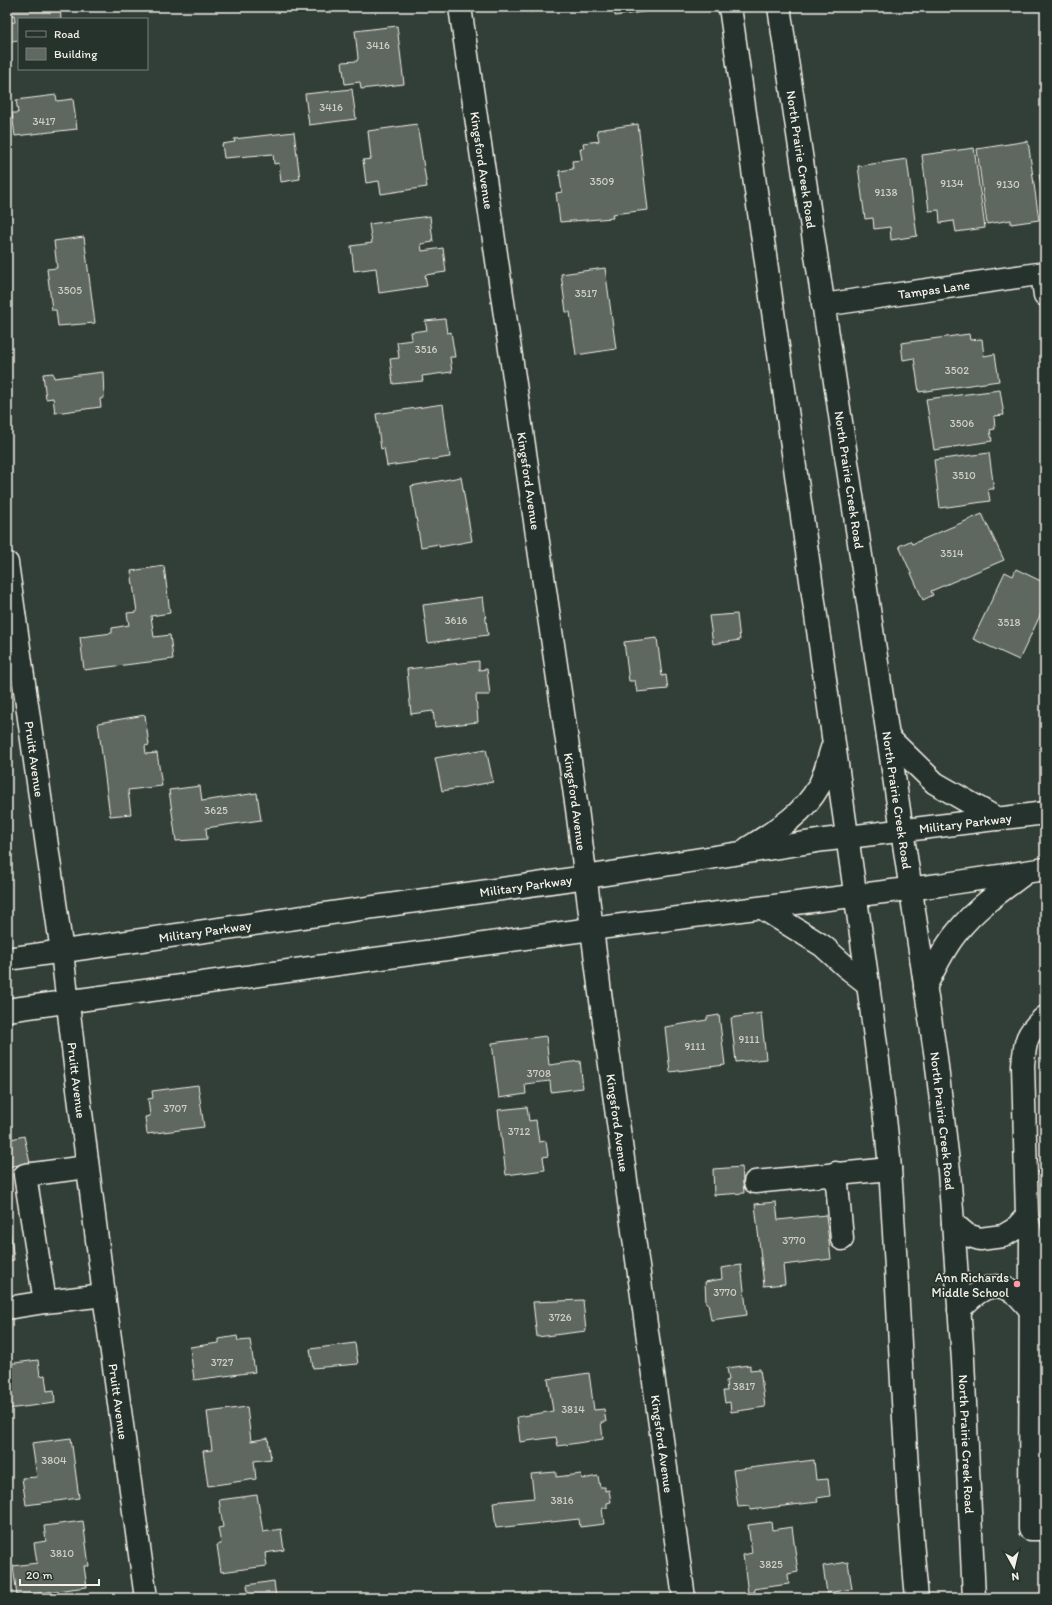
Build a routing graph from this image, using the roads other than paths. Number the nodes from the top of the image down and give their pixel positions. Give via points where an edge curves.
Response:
1 (460, 7) edge
2 (730, 7) edge
3 (779, 7) edge
4 (1044, 281) edge
5 (823, 305) junction
6 (7, 563) edge
7 (888, 737) junction
8 (833, 745) junction
9 (1045, 813) edge
10 (998, 819) junction
11 (902, 832) junction
12 (848, 837) junction
13 (741, 852) junction
14 (1036, 871) edge
15 (586, 877) junction
16 (910, 888) junction
17 (856, 895) junction
18 (762, 908) junction
19 (591, 929) junction
20 (62, 952) junction
21 (7, 959) edge
22 (868, 984) junction
23 (925, 987) junction
24 (68, 1001) junction
25 (7, 1010) edge
26 (1045, 1017) edge
27 (87, 1167) junction
28 (890, 1169) junction
29 (836, 1173) junction
30 (755, 1182) dead end
31 (1027, 1216) junction
32 (954, 1223) junction
33 (842, 1239) dead end
34 (104, 1295) junction
35 (45, 1302) junction
36 (7, 1308) edge
37 (959, 1310) junction
38 (1031, 1310) junction
39 (1045, 1529) edge
40 (146, 1598) edge
41 (684, 1598) edge
42 (917, 1598) edge
43 (974, 1598) edge

1 - 15 main road, Kingsford Avenue
2 - 8 main road
3 - 5 main road, North Prairie Creek Road
4 - 5 main road, Tampas Lane
5 - 7 main road, North Prairie Creek Road
6 - 20 main road, Pruitt Avenue
7 - 10 main road via 935,783
7 - 11 main road, North Prairie Creek Road
8 - 12 main road
8 - 13 main road via 820,784 799,813 779,829
9 - 10 main road, Military Parkway
10 - 11 main road, Military Parkway
11 - 12 main road, Military Parkway
11 - 16 main road, North Prairie Creek Road
12 - 13 main road, Military Parkway
12 - 17 main road
13 - 15 main road, Military Parkway
14 - 16 main road
14 - 23 main road via 992,898 968,920 949,943
15 - 19 main road, Kingsford Avenue
15 - 20 main road, Military Parkway
16 - 17 main road
16 - 23 main road, North Prairie Creek Road
17 - 18 main road
17 - 22 main road
18 - 19 main road
18 - 22 main road via 823,946
19 - 24 main road
19 - 41 main road, Kingsford Avenue
20 - 21 main road, Military Parkway
20 - 24 main road, Pruitt Avenue
22 - 28 main road
23 - 32 main road, North Prairie Creek Road via 936,1058
24 - 25 main road
24 - 27 main road, Pruitt Avenue
26 - 31 main road via 1033,1027 1025,1044 1023,1065
27 - 34 main road, Pruitt Avenue
27 - 35 main road via 25,1175
28 - 29 main road
28 - 42 main road
29 - 30 main road
29 - 33 main road
31 - 32 main road via 1016,1229 1003,1236 980,1239 967,1234
31 - 38 main road via 1031,1236
32 - 37 main road, North Prairie Creek Road
34 - 35 main road
34 - 40 main road, Pruitt Avenue
35 - 36 main road
37 - 38 main road via 982,1289 995,1286 1006,1287
37 - 43 main road, North Prairie Creek Road
38 - 39 main road via 1030,1529

